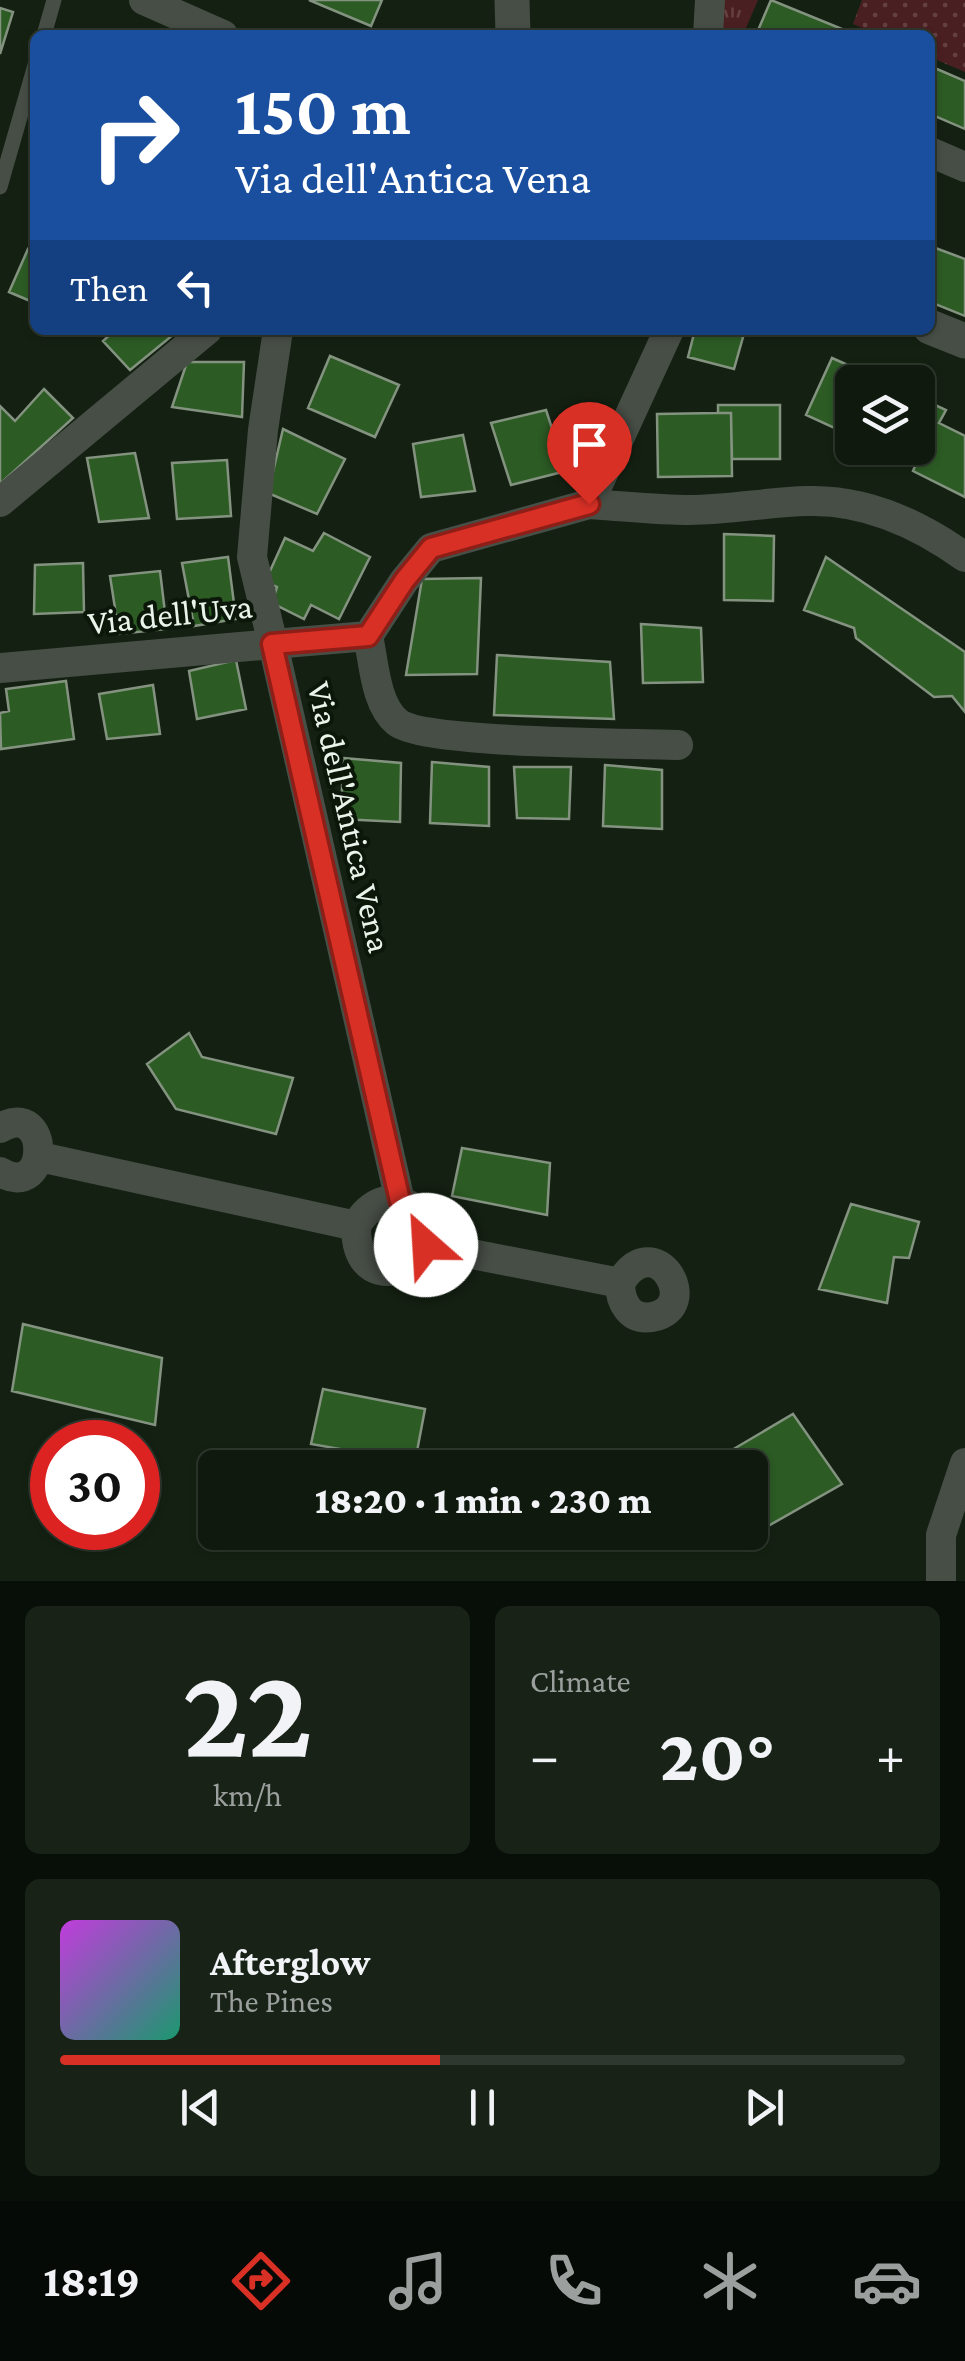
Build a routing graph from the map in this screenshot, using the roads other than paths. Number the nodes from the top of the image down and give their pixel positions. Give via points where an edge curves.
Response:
1 (54, 0) edge
2 (144, 0) edge
3 (512, 0) edge
4 (710, 0) edge
5 (45, 30) edge
6 (212, 30) edge
7 (514, 30) edge
8 (708, 30) edge
9 (30, 82) edge
10 (935, 154) edge
11 (965, 167) edge
12 (0, 187) edge
13 (935, 329) edge
14 (201, 335) edge
15 (277, 335) edge
16 (667, 335) edge
17 (965, 342) edge
18 (0, 502) edge
19 (589, 504) junction
20 (965, 557) edge
21 (368, 636) junction
22 (272, 644) junction
23 (0, 668) edge
24 (678, 745) dead end
25 (0, 1128) edge
26 (40, 1157) junction
27 (0, 1172) edge
28 (400, 1201) junction
29 (356, 1226) junction
30 (426, 1245) junction
31 (620, 1282) dead end
32 (965, 1463) edge
33 (941, 1581) edge

1 - 5 lane
2 - 6 street
3 - 7 street
4 - 8 street
9 - 12 lane
10 - 11 street
13 - 17 street
14 - 18 street
15 - 22 street, Via dell'Uva via 252,557
16 - 19 street
19 - 20 street, Via dell'Antica Vena via 692,510 841,503 890,514
19 - 21 street, Via dell'Antica Vena via 431,548
21 - 22 street, Via dell'Antica Vena
21 - 24 street via 382,700 397,722 416,730
22 - 23 street, Via dell'Uva
22 - 28 street, Via dell'Antica Vena
25 - 26 street via 21,1124 33,1131
26 - 27 street via 21,1176
26 - 29 street
28 - 29 street via 381,1201
28 - 30 street, Via dell'Antica Vena via 416,1210
29 - 30 street via 365,1262 381,1271 416,1262
30 - 31 street
32 - 33 street via 941,1535

